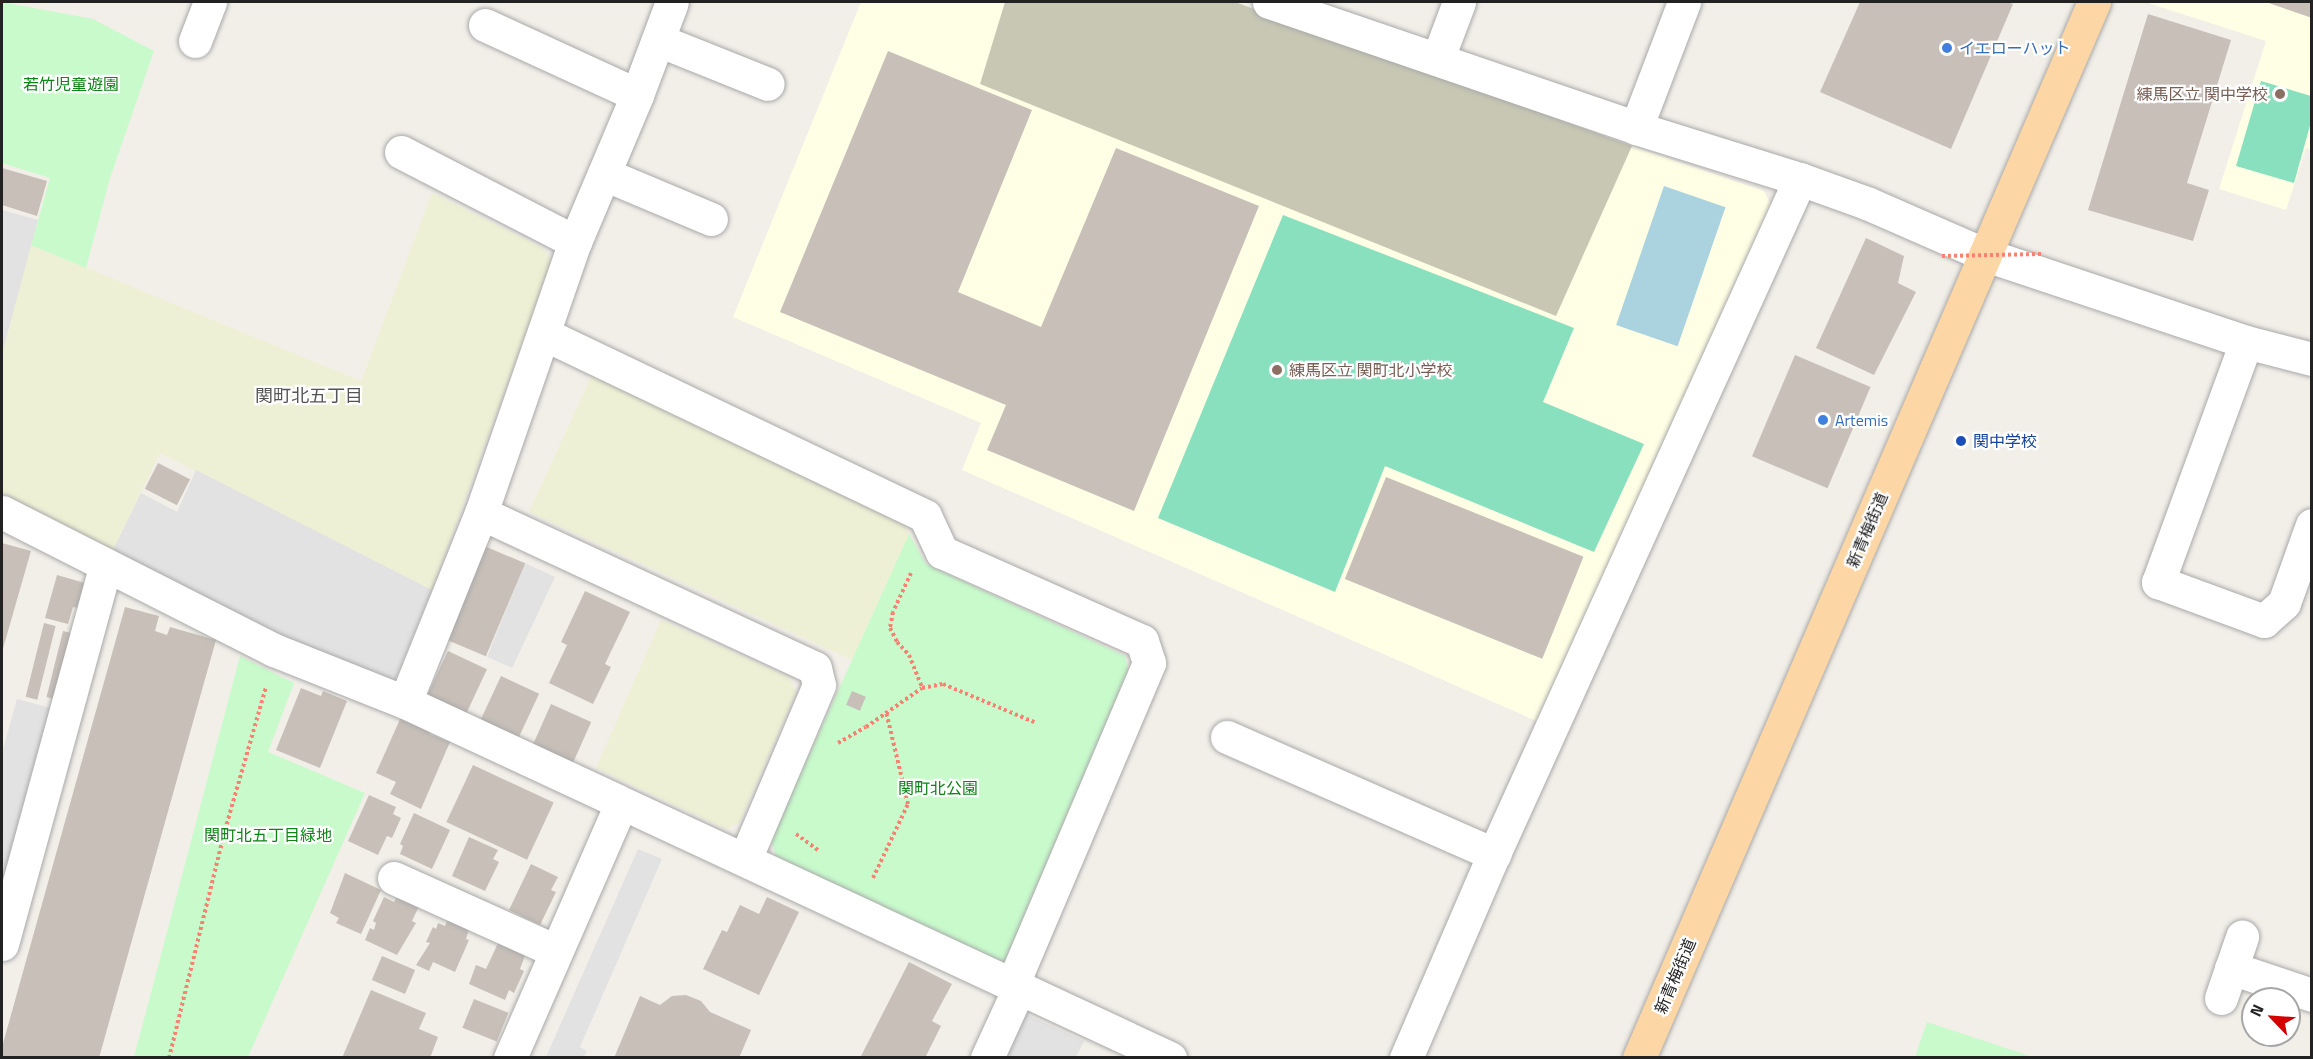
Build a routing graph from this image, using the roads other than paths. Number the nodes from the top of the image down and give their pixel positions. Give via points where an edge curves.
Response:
1 (210, 2) edge
2 (672, 2) edge
3 (1269, 2) edge
4 (1459, 2) edge
5 (1684, 2) edge
6 (2094, 2) edge
7 (485, 25) dead end
8 (658, 40) junction
9 (195, 41) dead end
10 (1438, 58) junction
11 (768, 84) dead end
12 (638, 95) junction
13 (1636, 128) junction
14 (401, 152) dead end
15 (604, 174) junction
16 (1800, 179) junction
17 (711, 219) dead end
18 (575, 243) junction
19 (1986, 255) junction
20 (544, 334) junction
21 (2246, 342) junction
22 (2312, 359) edge
23 (2, 512) edge
24 (481, 513) junction
25 (2312, 525) edge
26 (106, 565) junction
27 (405, 702) junction
28 (1227, 737) dead end
29 (621, 804) junction
30 (1494, 854) junction
31 (745, 859) junction
32 (394, 878) dead end
33 (2242, 937) dead end
34 (2, 944) edge
35 (556, 951) junction
36 (1016, 986) junction
37 (2312, 995) edge
38 (1170, 1057) edge
39 (510, 1058) edge
40 (987, 1058) edge
41 (1406, 1058) edge
42 (1639, 1058) edge

1 - 9 street
2 - 8 street
3 - 10 street
4 - 10 street
5 - 13 street
6 - 19 main road, 新青梅街道
7 - 12 street
8 - 11 street
8 - 12 street
10 - 13 street
12 - 15 street
13 - 16 street
14 - 18 street
15 - 17 street
15 - 18 street
16 - 19 street
16 - 30 street
18 - 20 street
19 - 21 street
19 - 42 main road, 新青梅街道
20 - 24 street
20 - 36 street via 925,516 942,552 1142,641 1149,663 1018,971
21 - 22 street
21 - 25 street via 2158,582 2264,621 2284,603
23 - 26 street
24 - 27 street
24 - 31 street via 815,668 819,685
26 - 27 street via 274,650
26 - 34 street
27 - 29 street
28 - 30 street
29 - 31 street
29 - 35 street
30 - 41 street
31 - 36 street
32 - 35 street
33 - 37 street via 2226,983
35 - 39 street
36 - 38 street
36 - 40 street via 1014,999

